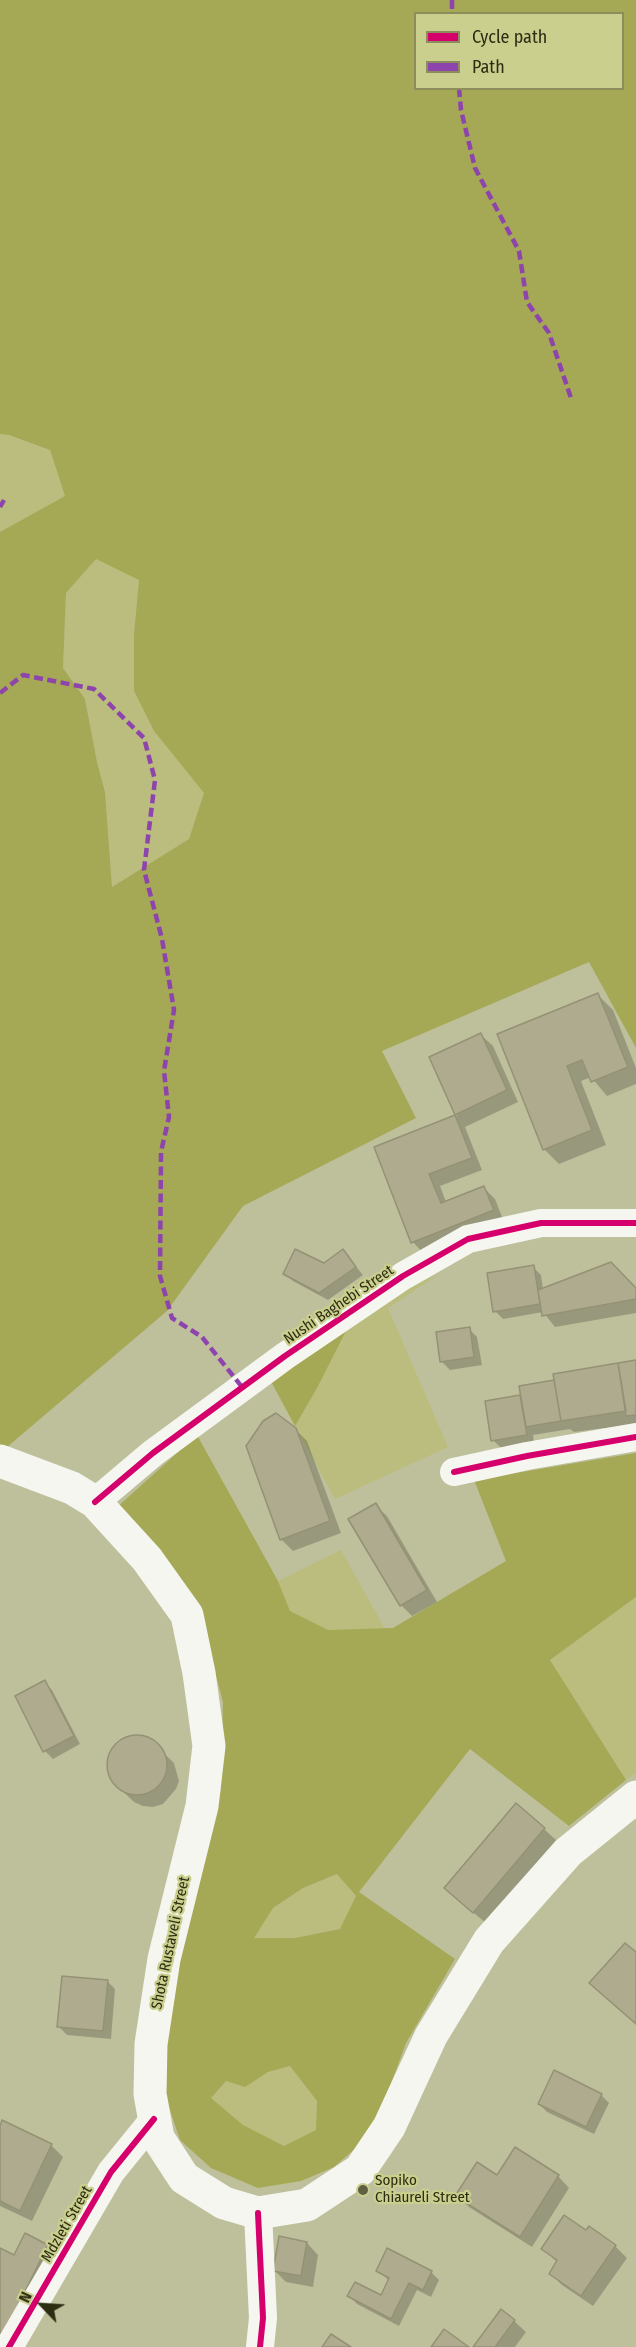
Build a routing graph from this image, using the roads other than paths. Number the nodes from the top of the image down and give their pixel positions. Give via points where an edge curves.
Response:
1 (636, 1222) edge
2 (636, 1437) edge
3 (0, 1461) edge
4 (454, 1472) dead end
5 (95, 1502) junction
6 (636, 1797) edge
7 (154, 2119) junction
8 (258, 2213) junction
9 (9, 2347) edge
10 (260, 2347) edge

1 - 5 street, Nushi Baghebi Street via 541,1223 468,1239 403,1276 285,1356 153,1453
2 - 4 street
3 - 5 main road, Shota Rustaveli Street via 72,1488
5 - 7 main road, Shota Rustaveli Street via 147,1559 187,1615 209,1746 202,1806 164,1959 151,2044
6 - 8 main road, Shota Rustaveli Street via 568,1852 489,1941 431,2036 389,2127 360,2170 308,2205
7 - 8 main road, Shota Rustaveli Street via 158,2138 184,2178 224,2203
7 - 9 street, Mdzleti Street via 111,2172
8 - 10 street

